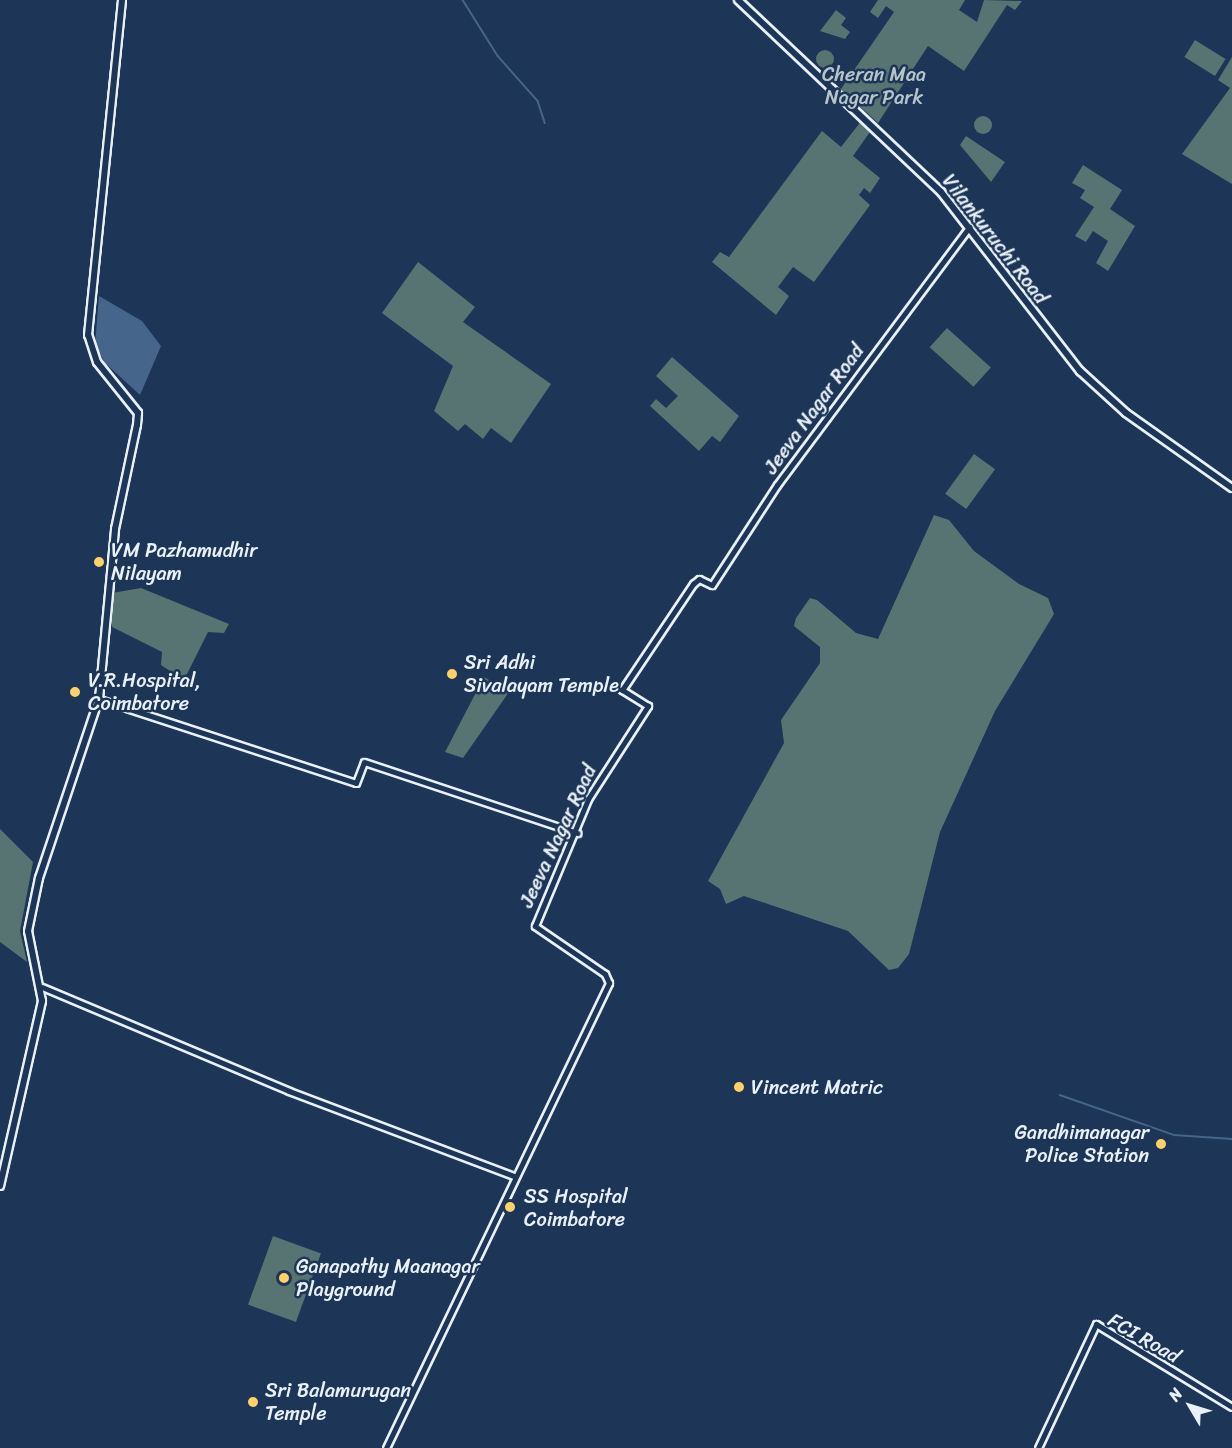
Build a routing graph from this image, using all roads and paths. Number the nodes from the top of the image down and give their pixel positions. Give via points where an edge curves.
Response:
1 (122, 0) edge
2 (738, 0) edge
3 (969, 227) junction
4 (1232, 488) edge
5 (99, 699) junction
6 (578, 833) junction
7 (42, 987) junction
8 (514, 1176) junction
9 (0, 1186) edge
10 (1232, 1407) edge
11 (386, 1448) edge
12 (1038, 1448) edge

1 - 5 main road via 88,335 97,362 138,413 115,529
2 - 3 main road, Vilankuruchi Road via 908,159
3 - 4 main road, Vilankuruchi Road via 1080,371 1142,425
3 - 6 street, Jeeva Nagar Road via 777,485 712,585 699,579 693,584 622,690 648,706 601,774
5 - 6 street via 356,783 364,762
5 - 7 main road via 81,766 39,878 28,931
6 - 8 street, Jeeva Nagar Road via 535,926 605,974 609,983
7 - 8 street via 290,1091
7 - 9 main road via 38,1033
8 - 11 street, Jeeva Nagar Road
10 - 12 street, FCI Road via 1096,1324

